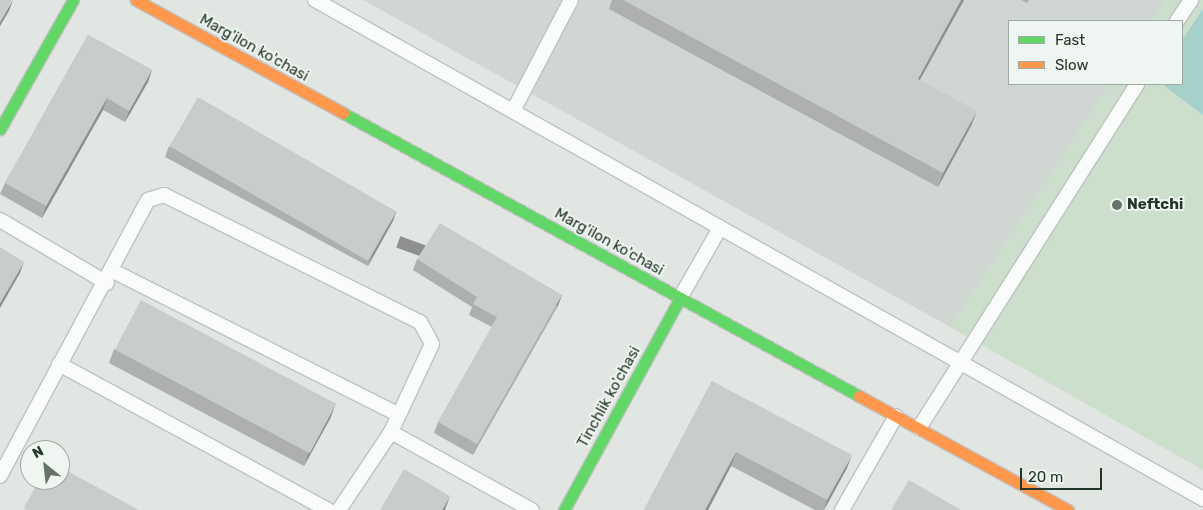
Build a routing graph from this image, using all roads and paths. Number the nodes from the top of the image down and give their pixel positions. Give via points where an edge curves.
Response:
1 (73, 0) edge
2 (136, 0) edge
3 (315, 0) edge
4 (571, 0) edge
5 (1191, 0) edge
6 (1178, 20) edge
7 (1136, 85) edge
8 (513, 111) junction
9 (0, 128) edge
10 (0, 220) edge
11 (720, 228) junction
12 (110, 277) junction
13 (680, 298) junction
14 (958, 362) junction
15 (59, 364) junction
16 (399, 416) junction
17 (896, 416) junction
18 (919, 428) junction
19 (391, 432) junction
20 (0, 476) edge
21 (1203, 499) edge
22 (328, 510) edge
23 (339, 510) edge
24 (532, 510) edge
25 (564, 510) edge
26 (842, 510) edge
27 (1068, 510) edge

1 - 9 main road
2 - 13 main road, Marg'ilon ko'chasi
3 - 8 lane
4 - 8 lane
5 - 6 lane
7 - 14 lane
8 - 11 lane
10 - 12 lane
11 - 13 lane
11 - 14 lane
12 - 15 lane
12 - 16 lane
12 - 16 lane via 148,200 164,195 420,322 432,344
13 - 17 main road, Marg'ilon ko'chasi
13 - 25 main road, Tinchlik ko'chasi
14 - 18 lane
14 - 21 lane
15 - 20 lane
15 - 22 lane
16 - 19 lane
17 - 18 main road, Marg'ilon ko'chasi
17 - 26 lane
18 - 27 main road, Marg'ilon ko'chasi
19 - 23 lane
19 - 24 lane

